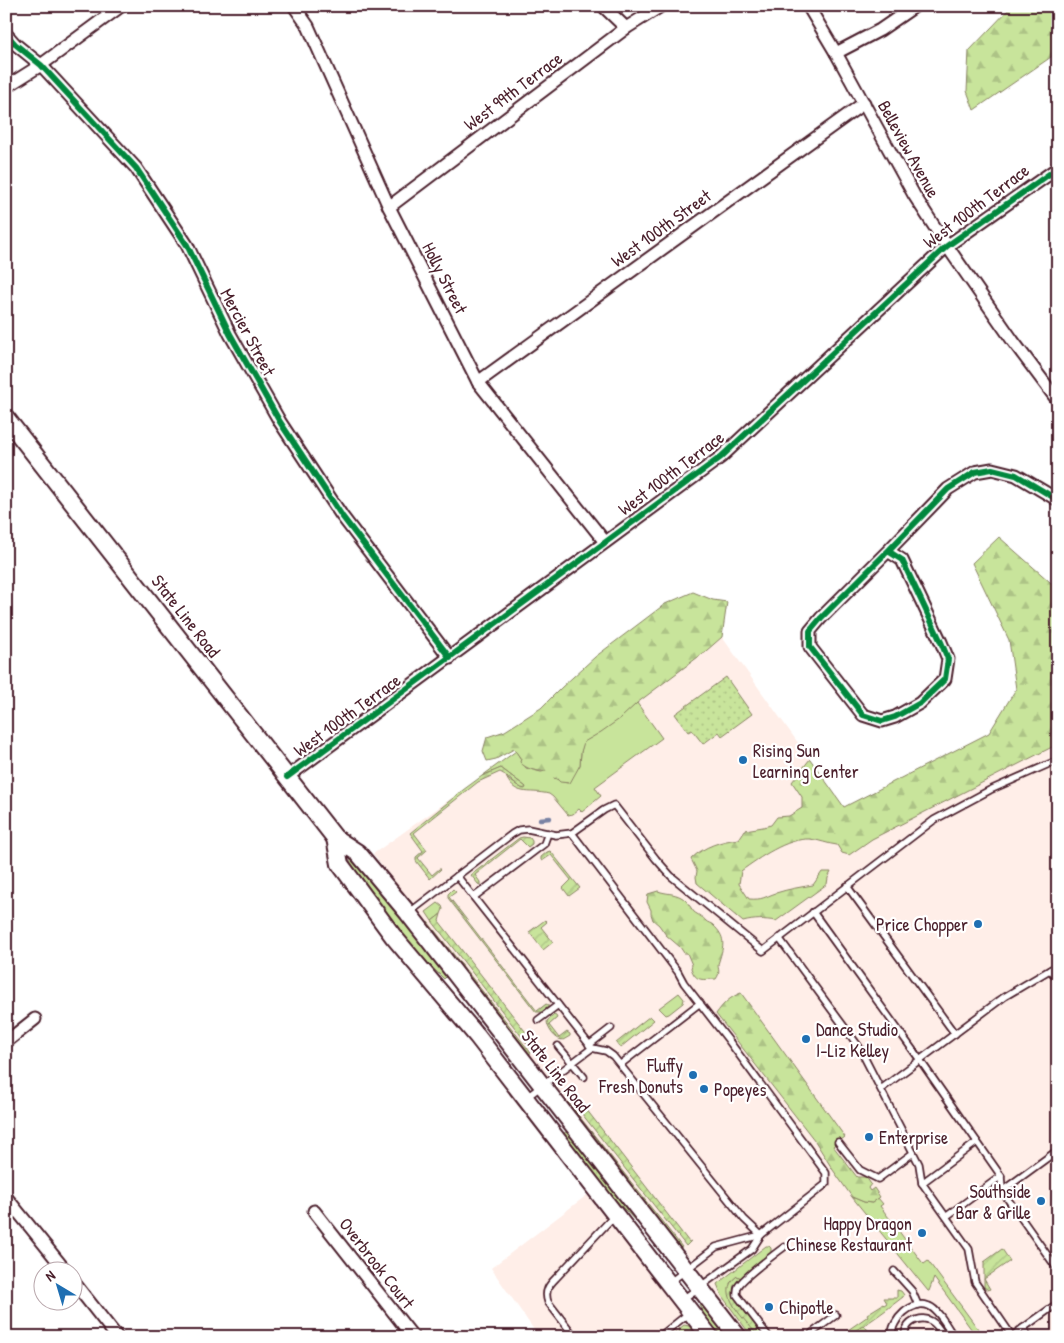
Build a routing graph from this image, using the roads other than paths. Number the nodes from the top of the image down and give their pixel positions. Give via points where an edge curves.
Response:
1 (121, 6) edge
2 (294, 6) edge
3 (603, 6) edge
4 (661, 6) edge
5 (808, 6) edge
6 (915, 6) edge
7 (626, 28) junction
8 (6, 34) edge
9 (836, 53) junction
10 (41, 65) junction
11 (6, 87) edge
12 (864, 103) junction
13 (1055, 170) dead end
14 (389, 207) junction
15 (947, 246) junction
16 (478, 382) junction
17 (1058, 400) edge
18 (6, 418) edge
19 (1055, 494) edge
20 (605, 542) junction
21 (888, 552) junction
22 (450, 658) junction
23 (1058, 760) edge
24 (287, 777) junction
25 (548, 833) junction
26 (572, 833) junction
27 (334, 838) junction
28 (457, 876) junction
29 (847, 886) junction
30 (474, 898) junction
31 (813, 912) junction
32 (408, 913) junction
33 (779, 938) junction
34 (1058, 965) edge
35 (1050, 970) junction
36 (1058, 980) edge
37 (700, 1003) junction
38 (558, 1005) junction
39 (36, 1019) dead end
40 (538, 1020) dead end
41 (611, 1028) dead end
42 (956, 1034) junction
43 (6, 1042) edge
44 (558, 1046) dead end
45 (591, 1046) junction
46 (920, 1060) junction
47 (572, 1063) junction
48 (621, 1064) junction
49 (584, 1077) dead end
50 (542, 1085) junction
51 (881, 1089) junction
52 (525, 1098) junction
53 (838, 1142) dead end
54 (977, 1142) junction
55 (1058, 1150) edge
56 (913, 1152) junction
57 (1001, 1176) junction
58 (922, 1183) junction
59 (1002, 1191) junction
60 (6, 1197) edge
61 (314, 1211) dead end
62 (616, 1215) junction
63 (947, 1216) junction
64 (761, 1235) junction
65 (784, 1247) dead end
66 (57, 1260) edge
67 (686, 1270) junction
68 (1058, 1270) edge
69 (894, 1271) dead end
70 (669, 1283) junction
71 (700, 1287) junction
72 (82, 1293) edge
73 (1058, 1303) edge
74 (918, 1305) junction
75 (686, 1306) junction
76 (836, 1315) dead end
77 (1023, 1328) junction
78 (812, 1333) dead end
79 (117, 1337) edge
80 (413, 1337) edge
81 (575, 1337) edge
82 (660, 1337) edge
83 (710, 1337) edge
84 (738, 1337) edge
85 (769, 1337) edge
86 (892, 1337) edge
87 (905, 1337) edge
88 (944, 1337) edge
89 (954, 1337) edge
90 (1029, 1337) edge

1 - 10 street
2 - 14 street, Holly Street via 308,26
3 - 7 street
4 - 7 street, West 99th Terrace
5 - 9 street, Belleview Avenue
6 - 9 street via 880,30
7 - 14 street, West 99th Terrace
8 - 10 street, Mercier Street
9 - 12 street, Belleview Avenue
10 - 11 street
10 - 22 street, Mercier Street via 136,168 187,245 230,334 280,422 342,516
12 - 15 street, Belleview Avenue via 914,195
12 - 16 street, West 100th Street
13 - 15 street, West 100th Terrace
14 - 16 street, Holly Street
15 - 17 street, Belleview Avenue
15 - 20 street, West 100th Terrace via 721,456
16 - 20 street, Holly Street
18 - 24 main road, State Line Road
19 - 21 street via 1016,475 992,469 975,472 948,489
20 - 22 street, West 100th Terrace
21 - 21 street via 810,631 810,647 863,715 882,721 920,703 945,679 948,659 902,560
22 - 24 street, West 100th Terrace
23 - 29 lane via 990,790 934,820
24 - 27 main road, State Line Road
25 - 26 lane
25 - 28 lane via 519,830
25 - 30 lane via 544,844
26 - 33 lane via 614,804 661,865 740,934 763,950
26 - 37 lane
27 - 32 main road, State Line Road via 358,853
27 - 52 main road, State Line Road via 340,864 393,936
28 - 30 lane
28 - 32 lane
29 - 31 lane
29 - 42 lane
30 - 38 lane
31 - 33 lane
31 - 46 lane
32 - 50 main road, State Line Road
33 - 51 lane via 859,1047
34 - 35 lane
35 - 36 lane
35 - 42 lane via 1004,997
37 - 48 lane
37 - 64 lane via 826,1173 826,1184
38 - 40 lane
38 - 45 lane
39 - 43 street
41 - 45 lane
42 - 46 lane
44 - 47 lane
45 - 47 lane
45 - 48 lane via 606,1050
46 - 51 lane
46 - 54 lane
47 - 49 lane
47 - 50 lane
48 - 64 lane via 744,1219
50 - 52 lane
50 - 67 main road, State Line Road
51 - 56 lane
52 - 62 main road, State Line Road
53 - 56 lane via 860,1170 878,1178
54 - 57 lane
54 - 58 lane
55 - 59 lane
56 - 58 lane
57 - 59 lane
57 - 63 lane
58 - 63 lane
59 - 68 lane
60 - 66 street
61 - 80 street, Overbrook Court
62 - 70 main road, State Line Road
62 - 81 lane via 546,1292 548,1302
63 - 77 lane via 969,1249 975,1282 1012,1336
64 - 67 lane via 716,1247
64 - 71 lane via 752,1249
65 - 85 lane via 745,1279 737,1291
67 - 70 lane
67 - 71 main road, State Line Road
69 - 74 lane via 912,1291
70 - 75 main road, State Line Road
71 - 75 lane
71 - 84 main road, State Line Road
72 - 79 street
73 - 77 lane
74 - 86 lane via 899,1317 891,1332
74 - 89 lane via 935,1310
75 - 82 lane
75 - 83 main road, State Line Road
76 - 78 lane
77 - 90 lane
87 - 88 lane via 908,1326 923,1318 934,1322

